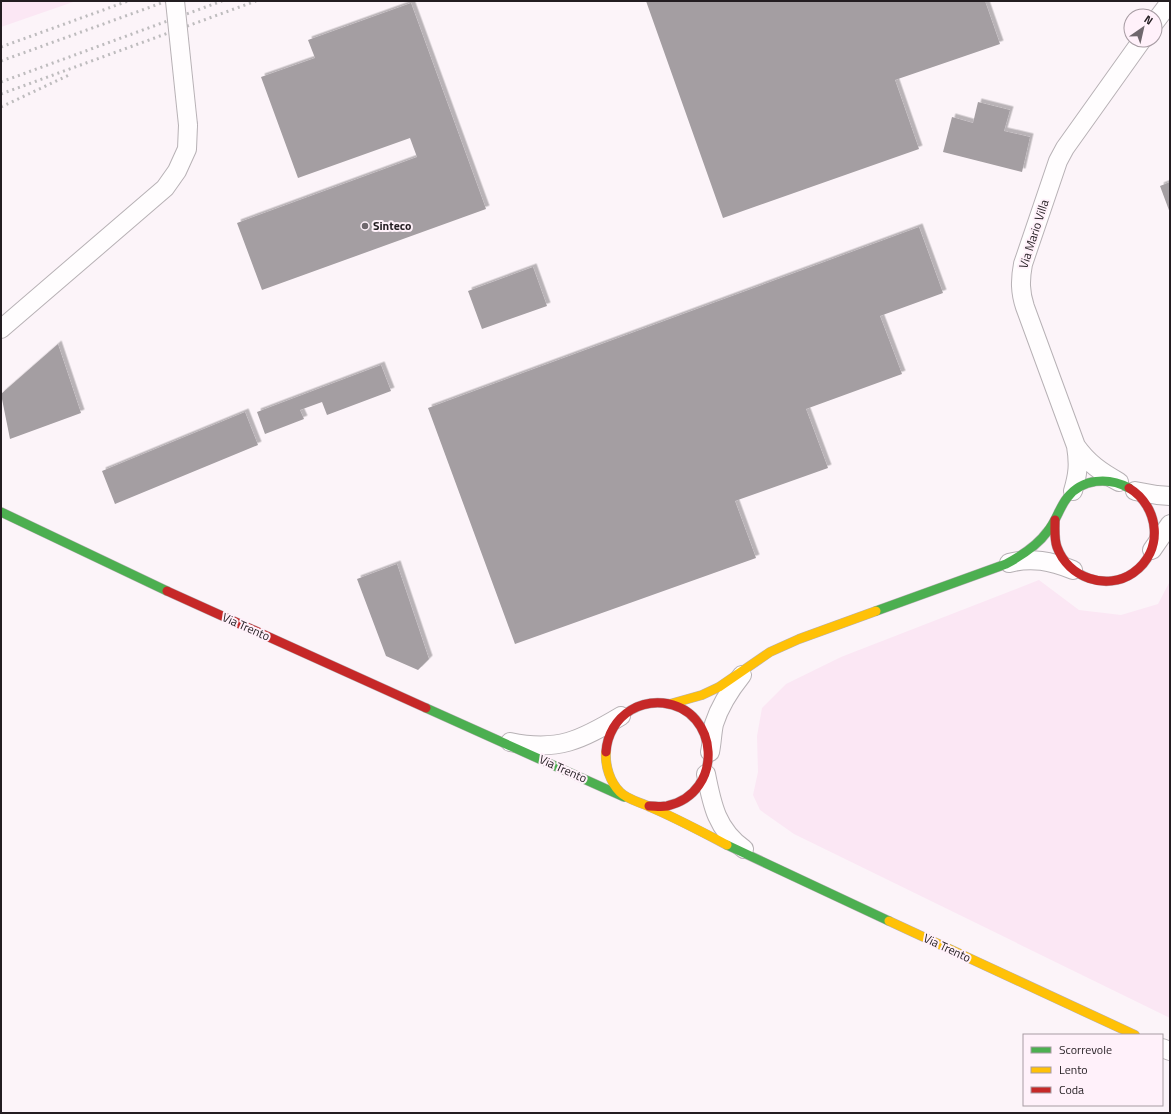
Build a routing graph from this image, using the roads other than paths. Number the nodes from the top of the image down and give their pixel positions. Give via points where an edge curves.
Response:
1 (175, 1) edge
2 (1170, 2) edge
3 (1163, 11) edge
4 (1136, 48) edge
5 (1, 329) edge
6 (1076, 446) junction
7 (1128, 487) junction
8 (1073, 492) junction
9 (1170, 496) edge
10 (1, 512) edge
11 (1055, 520) junction
12 (1170, 524) edge
13 (1152, 551) junction
14 (1006, 564) junction
15 (1073, 570) junction
16 (748, 668) junction
17 (670, 704) junction
18 (622, 716) junction
19 (494, 737) junction
20 (708, 765) junction
21 (633, 801) junction
22 (649, 806) junction
23 (759, 861) junction
24 (1133, 1034) edge

1 - 5 street, bridge via 188,125 187,149 177,170 165,188
2 - 3 street
4 - 6 street, Via Mario Villa via 1076,130 1062,155 1020,279 1024,308
6 - 7 street, Via Mario Villa via 1094,466
6 - 8 street, Via Mario Villa via 1078,474
7 - 8 street via 1104,480 1088,483
7 - 9 street
7 - 13 street via 1147,503 1154,518 1156,535
8 - 11 street via 1062,504
10 - 19 street, Via Trento via 211,612
11 - 14 street via 1033,546
11 - 15 street via 1054,536 1059,553
12 - 13 street
13 - 15 street via 1143,565 1130,575 1115,581 1098,582
14 - 15 street via 1022,560 1039,560
14 - 16 street via 799,639 770,652
16 - 17 street via 702,695
16 - 20 street via 730,690 714,724
17 - 18 street, Via Trento via 652,702 636,706
17 - 20 street, Via Trento via 686,711 699,723 707,739
18 - 19 street, Via Trento via 594,733 564,744 531,745
18 - 21 street, Via Trento via 612,728 606,744 605,761 610,777 619,791
19 - 21 street, Via Trento
20 - 22 street, Via Trento via 697,789 683,800 666,806
20 - 23 street, Via Trento via 711,800 721,825 729,836
21 - 22 street, Via Trento
22 - 23 street, Via Trento
23 - 24 street, Via Trento

